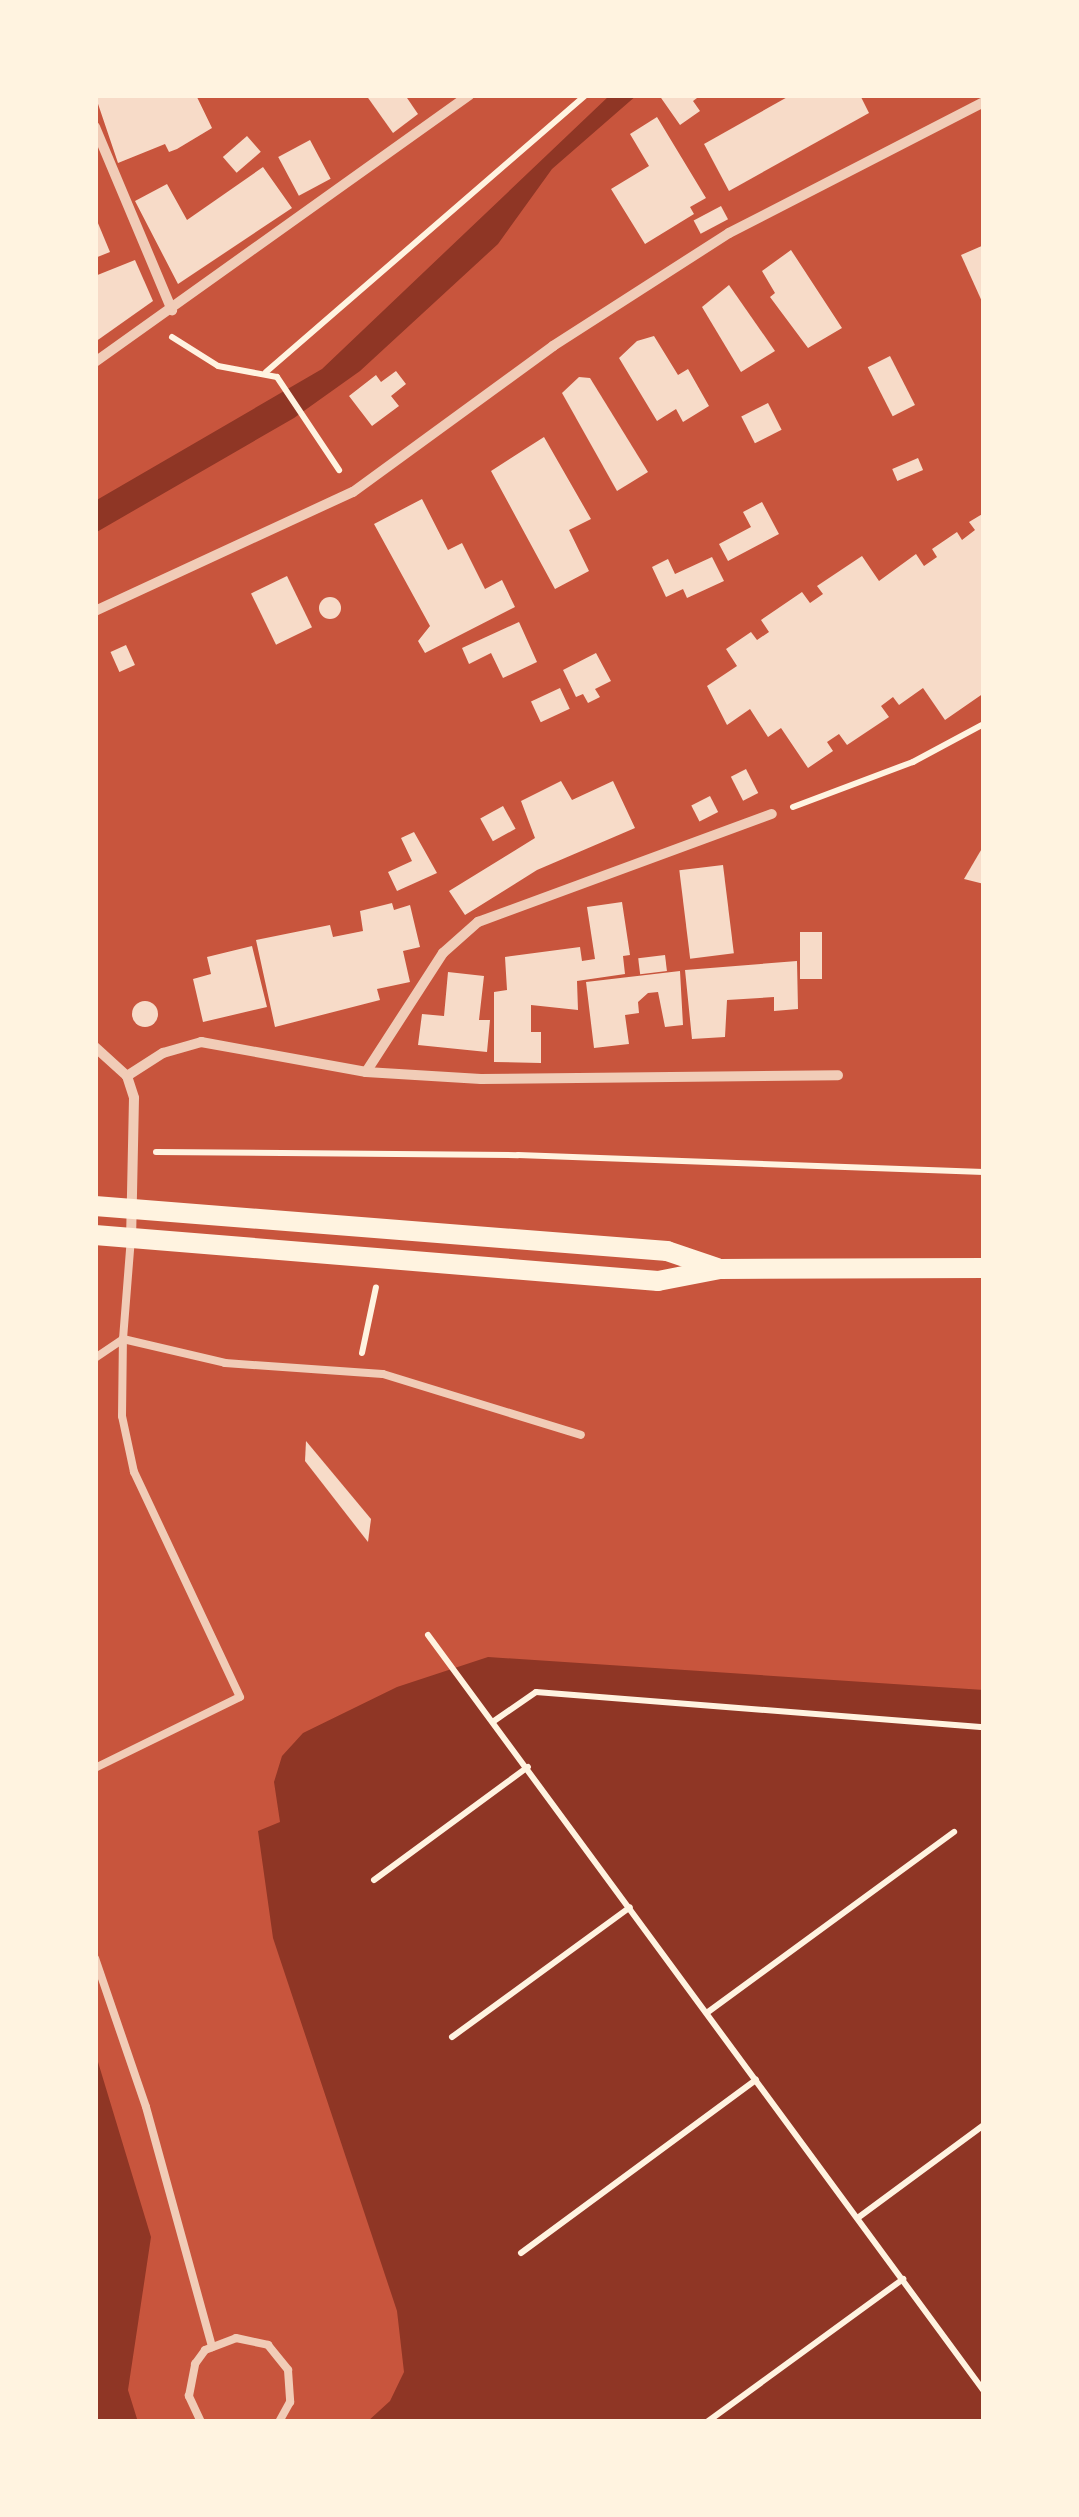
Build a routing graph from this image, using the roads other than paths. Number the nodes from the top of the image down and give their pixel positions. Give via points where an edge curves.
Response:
1 (469, 95) edge
2 (984, 102) edge
3 (95, 128) edge
4 (172, 310) junction
5 (95, 362) edge
6 (95, 612) edge
7 (772, 814) road end
8 (95, 1047) edge
9 (366, 1072) junction
10 (838, 1075) dead end
11 (127, 1076) junction
12 (95, 1206) edge
13 (133, 1210) junction
14 (95, 1235) edge
15 (130, 1238) junction
16 (984, 1268) edge
17 (719, 1269) junction
18 (123, 1340) junction
19 (95, 1358) edge
20 (581, 1435) dead end
21 (95, 1768) edge
22 (95, 1958) edge
23 (212, 2346) junction
24 (201, 2422) edge
25 (279, 2422) edge

1 - 4 street
2 - 6 street via 729,234 553,346 353,492
3 - 4 street
4 - 5 street
7 - 9 street via 478,922 444,953
8 - 11 street
9 - 10 street via 578,1081
9 - 11 street via 201,1042 164,1053
11 - 13 street via 136,1152
12 - 13 main road
13 - 15 street
13 - 17 main road via 668,1251
14 - 15 main road
15 - 17 main road via 658,1281
15 - 18 lane
16 - 17 main road
18 - 19 lane
18 - 20 lane via 225,1362 359,1369
18 - 21 lane via 122,1416 134,1472 240,1697
22 - 23 lane via 146,2107
23 - 24 lane via 189,2379
23 - 25 lane via 252,2338 280,2356 292,2385

